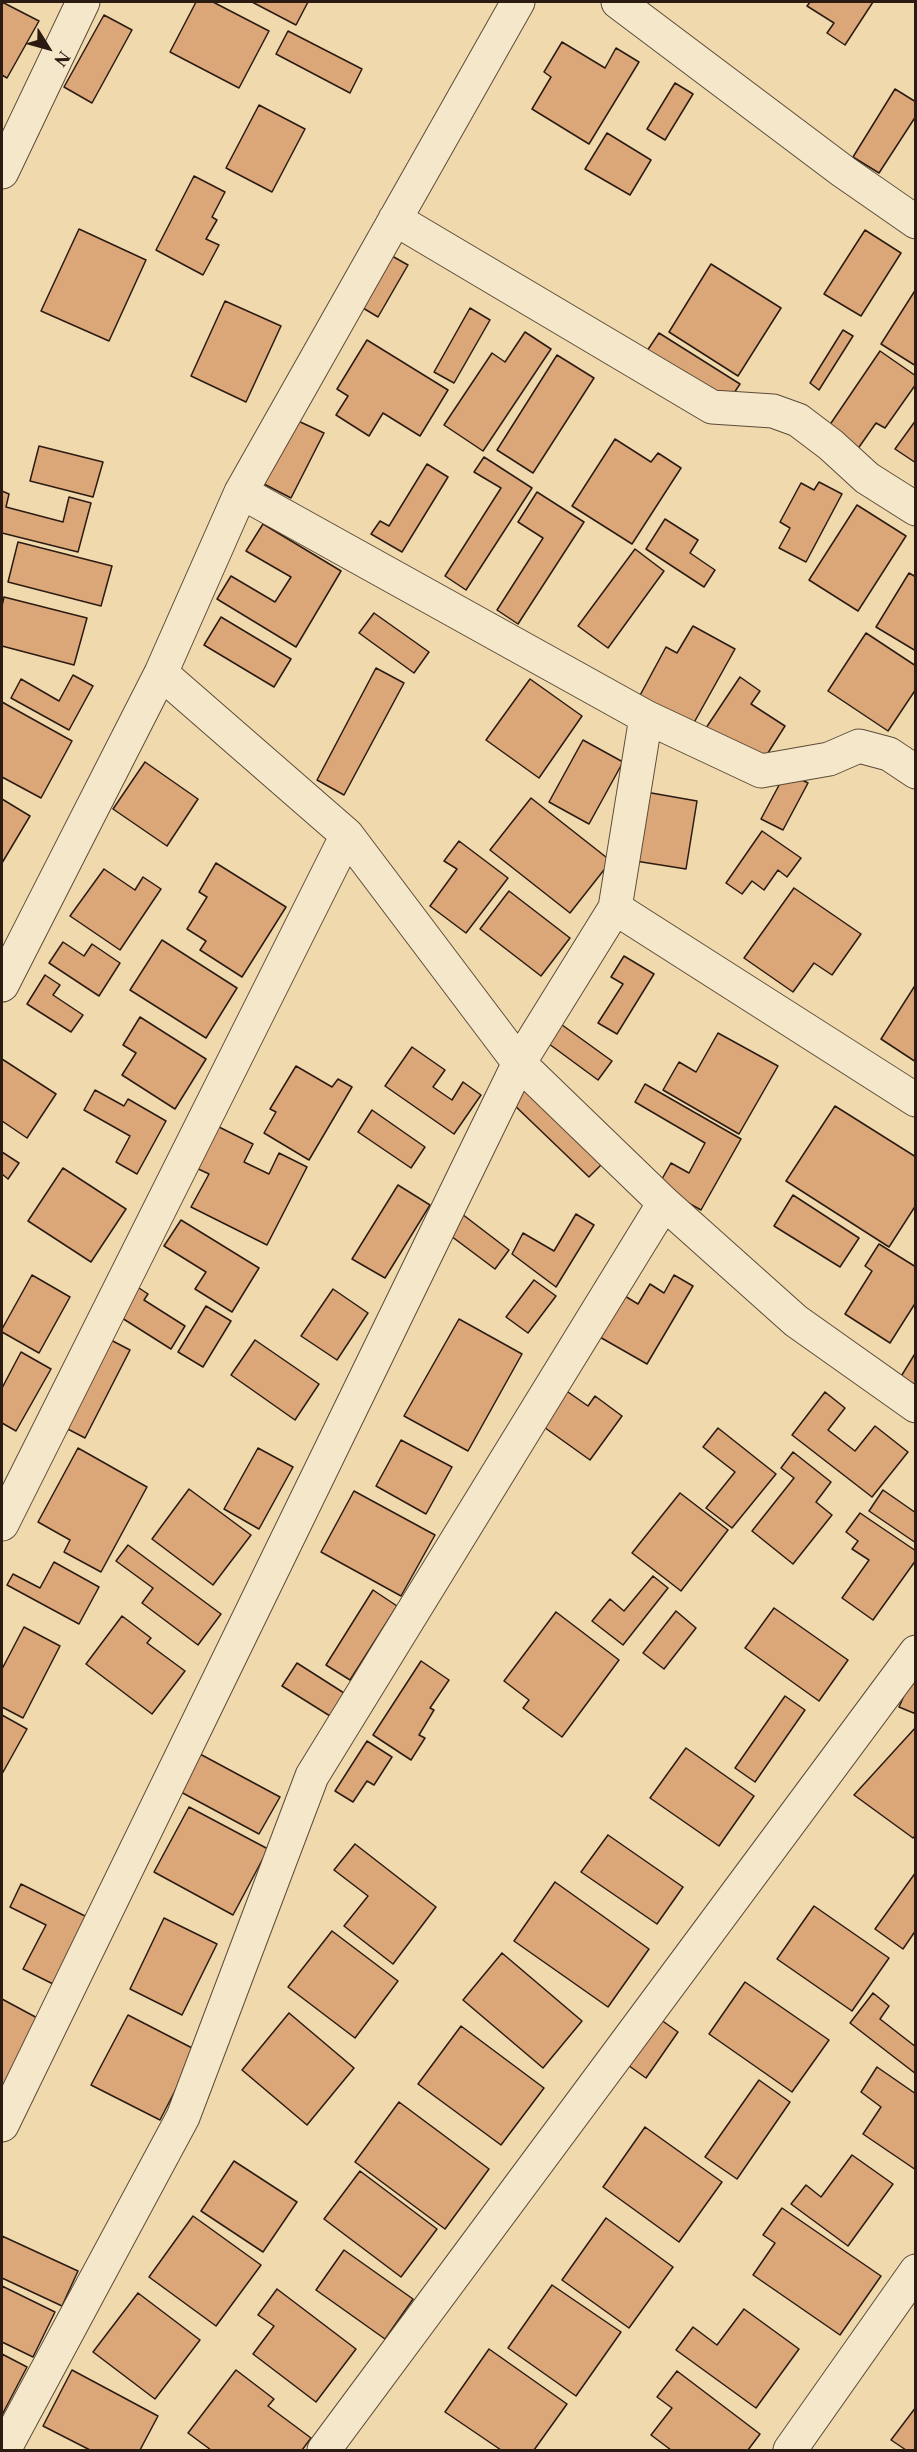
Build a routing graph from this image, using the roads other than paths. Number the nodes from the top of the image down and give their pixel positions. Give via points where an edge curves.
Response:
1 (83, 2) edge
2 (518, 2) edge
3 (618, 2) edge
4 (2, 172) edge
5 (394, 219) junction
6 (915, 222) edge
7 (241, 492) junction
8 (915, 509) edge
9 (161, 674) junction
10 (646, 717) junction
11 (915, 772) edge
12 (347, 836) junction
13 (615, 908) junction
14 (2, 985) edge
15 (519, 1063) junction
16 (915, 1100) edge
17 (664, 1203) junction
18 (915, 1406) edge
19 (2, 1524) edge
20 (915, 1652) edge
21 (2, 2125) edge
22 (915, 2271) edge
23 (4, 2451) edge
24 (324, 2451) edge
25 (790, 2451) edge

1 - 4 street
2 - 5 street
3 - 6 street
5 - 7 street
5 - 8 street via 712,407 773,411 798,420 867,478
7 - 9 street
7 - 10 street
9 - 12 street
9 - 14 street
10 - 11 street via 761,771 829,759 859,746 889,754
10 - 13 street
12 - 15 street
12 - 19 street
13 - 15 street
13 - 16 street
15 - 17 street
15 - 21 street
17 - 18 street via 796,1322
17 - 23 street via 312,1776 183,2117
20 - 24 street
22 - 25 street

